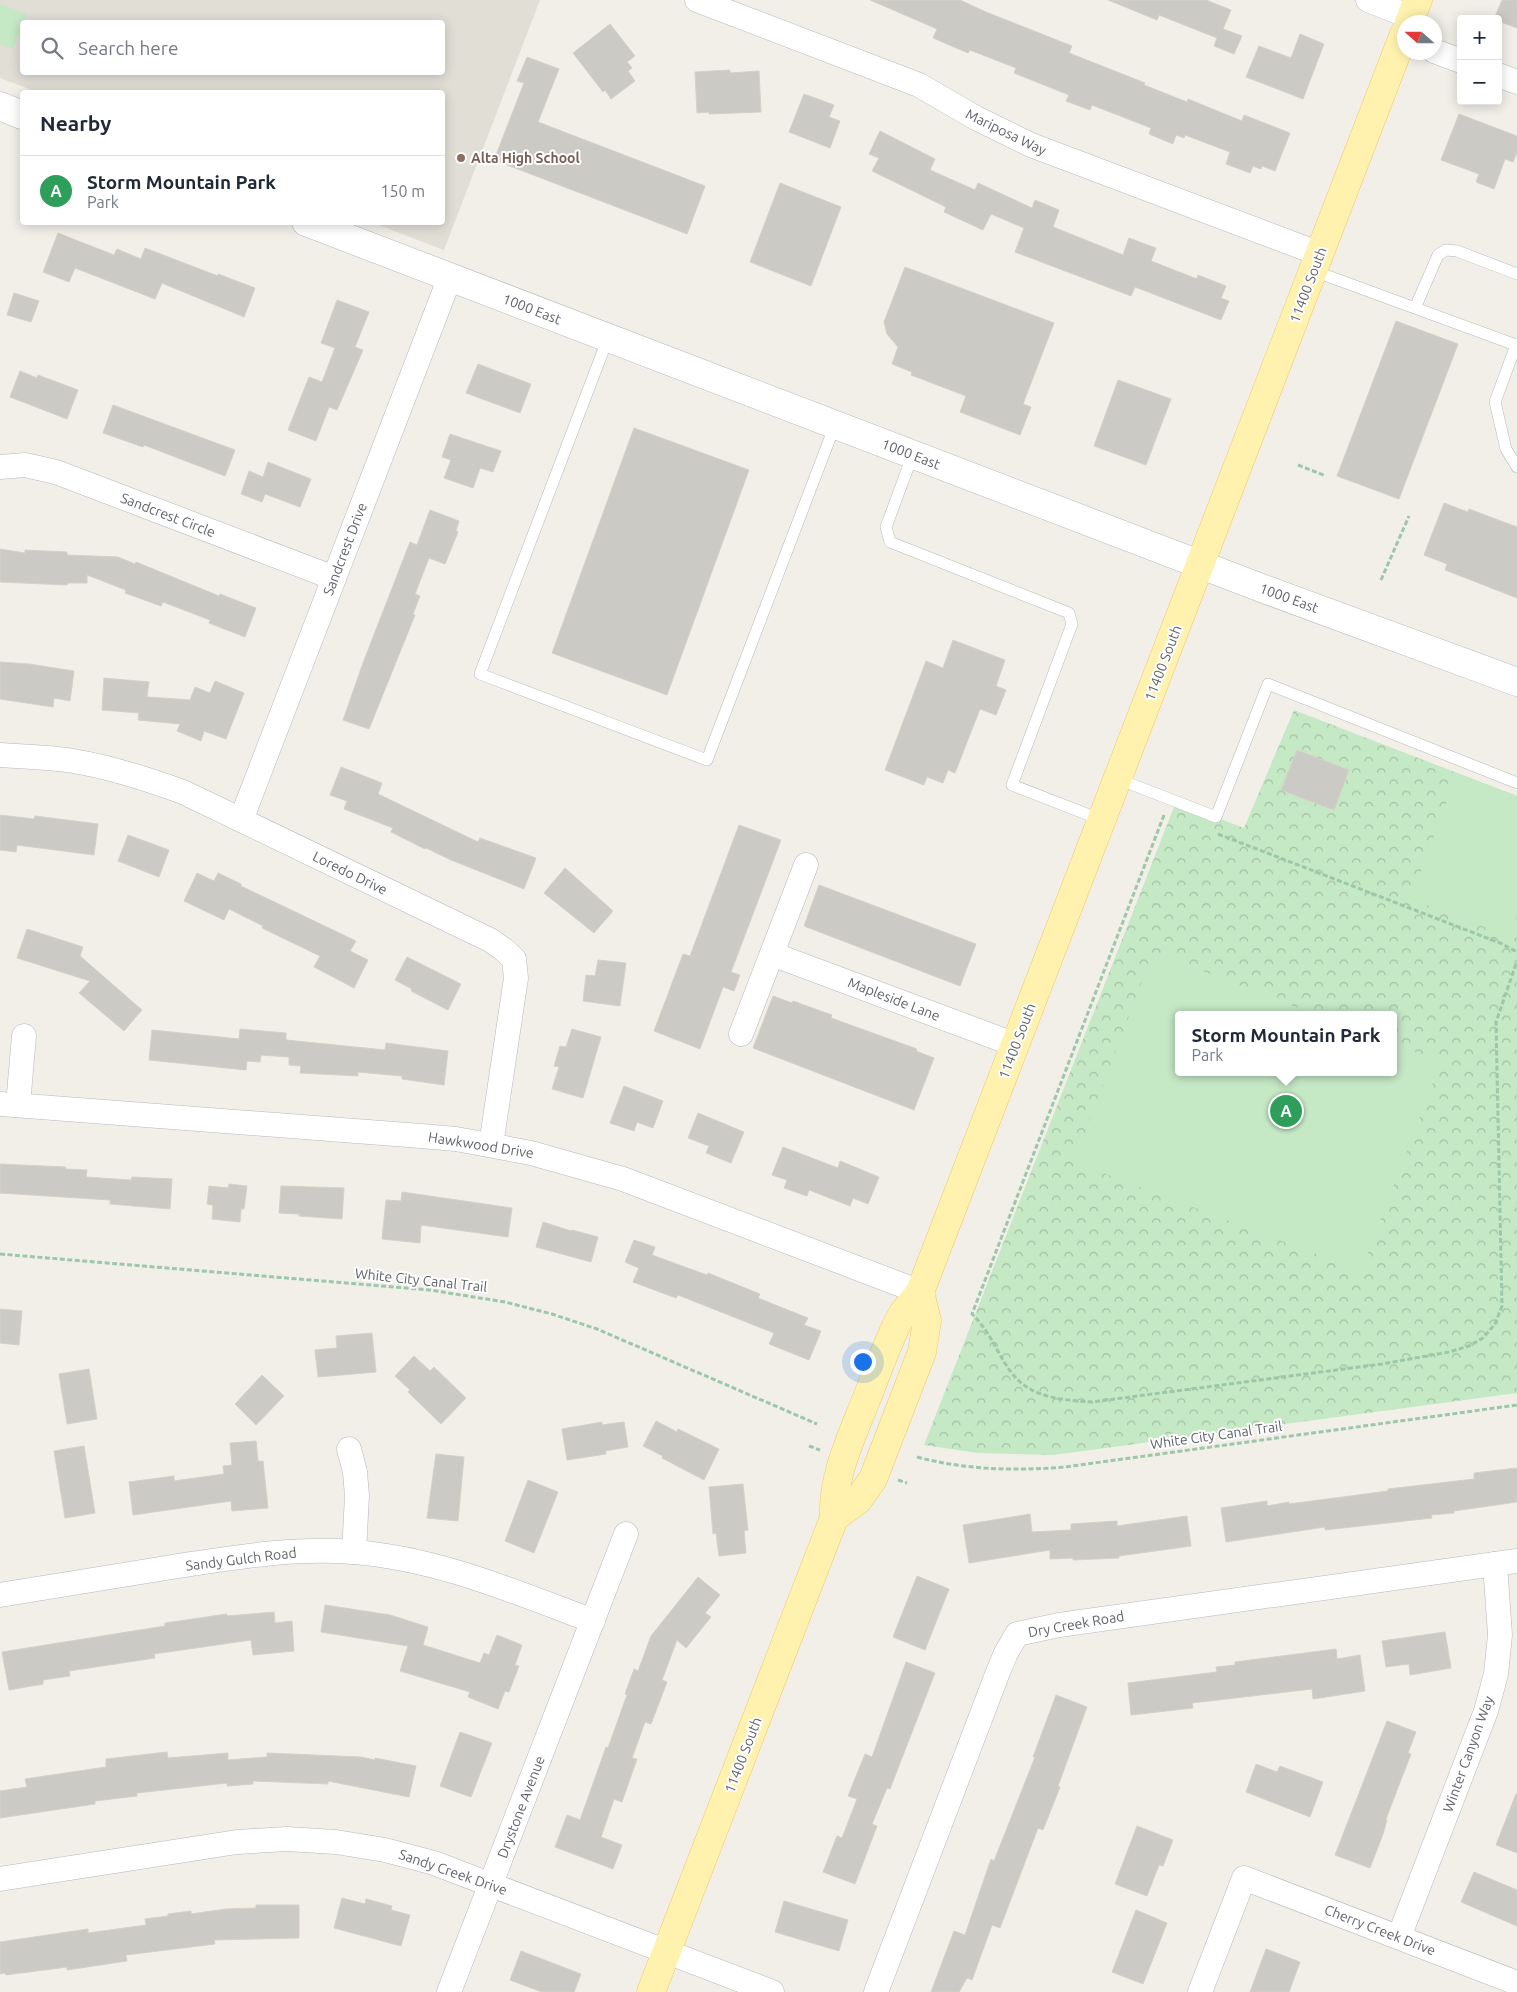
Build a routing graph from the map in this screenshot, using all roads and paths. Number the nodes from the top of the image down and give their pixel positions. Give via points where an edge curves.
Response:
1 (697, 0) edge
2 (1368, 0) edge
3 (1397, 18) edge
4 (1397, 54) edge
5 (1442, 54) edge
6 (1458, 60) edge
7 (1502, 76) edge
8 (1517, 82) edge
9 (0, 106) edge
10 (20, 113) edge
11 (314, 225) edge
12 (1317, 262) junction
13 (1517, 274) edge
14 (450, 277) junction
15 (1415, 308) junction
16 (608, 338) junction
17 (835, 425) junction
18 (912, 454) junction
19 (1298, 465) dead end
20 (0, 467) edge
21 (1517, 467) edge
22 (1326, 476) dead end
23 (1409, 516) dead end
24 (1201, 564) junction
25 (334, 578) junction
26 (1381, 580) dead end
27 (1517, 682) edge
28 (0, 755) edge
29 (1118, 780) junction
30 (1517, 783) edge
31 (1165, 814) dead end
32 (240, 820) junction
33 (1102, 820) junction
34 (1212, 832) dead end
35 (806, 865) dead end
36 (1517, 952) edge
37 (772, 954) junction
38 (1517, 961) edge
39 (741, 1034) dead end
40 (24, 1036) dead end
41 (1016, 1045) junction
42 (9, 1105) edge
43 (491, 1145) junction
44 (0, 1254) edge
45 (920, 1292) junction
46 (1517, 1405) edge
47 (818, 1424) dead end
48 (349, 1449) dead end
49 (917, 1457) dead end
50 (626, 1534) dead end
51 (354, 1552) junction
52 (1506, 1562) edge
53 (0, 1595) edge
54 (593, 1621) junction
55 (0, 1879) edge
56 (492, 1884) junction
57 (1399, 1937) junction
58 (667, 1952) junction
59 (1517, 1982) edge
60 (450, 1992) edge
61 (651, 1992) edge
62 (772, 1992) edge
63 (876, 1992) edge
64 (1200, 1992) edge

1 - 12 street, Mariposa Way via 918,85 1031,145
2 - 3 street
4 - 12 main road, 11400 South
5 - 6 street
7 - 8 street
9 - 10 street
11 - 14 street, 1000 East
12 - 15 lane
12 - 24 main road, 11400 South
13 - 15 lane via 1457,251 1446,250 1438,254
14 - 16 street, 1000 East
14 - 25 street, Sandcrest Drive
15 - 21 lane via 1516,345 1496,402 1506,449
16 - 17 street, 1000 East
16 - 17 lane via 480,674 707,760
17 - 18 street, 1000 East
18 - 24 street, 1000 East
18 - 33 lane via 886,527 890,542 1069,613 1072,624 1012,785
19 - 22 path
20 - 25 street, Sandcrest Circle via 25,465 56,472
23 - 26 path
24 - 27 street, 1000 East
24 - 29 main road, 11400 South
25 - 32 street, Sandcrest Drive
28 - 32 street, Loredo Drive via 72,761 146,778
29 - 30 lane via 1216,817 1268,684
29 - 33 main road, 11400 South
31 - 38 path via 972,1314 985,1327 1011,1372 1032,1392 1092,1402 1382,1364 1449,1352 1483,1338 1495,1324 1502,1306 1496,1022
32 - 43 street, Loredo Drive via 490,940 514,959 514,996
33 - 41 main road, 11400 South
34 - 36 path
35 - 37 street
37 - 39 street
37 - 41 street, Mapleside Lane
40 - 42 street, Hawkwood Drive
41 - 45 main road, 11400 South
42 - 43 street, Hawkwood Drive via 421,1136
43 - 45 street, Hawkwood Drive via 623,1179
44 - 47 path, White City Canal Trail via 430,1290 505,1302 597,1329
45 - 58 main road, 11400 South via 896,1326 860,1414 836,1481 834,1518
46 - 49 path, White City Canal Trail via 1065,1467 975,1467
48 - 51 street via 357,1496
50 - 54 street, Drystone Avenue
51 - 53 street, Sandy Gulch Road via 257,1554
51 - 54 street, Sandy Gulch Road via 415,1561 472,1577
52 - 57 street, Winter Canyon Way via 1496,1674 1486,1711
52 - 63 street, Dry Creek Road via 1059,1624 1017,1634 998,1672
54 - 56 street, Drystone Avenue
55 - 56 street, Sandy Creek Drive via 229,1843 287,1840 336,1842 385,1850
56 - 58 street, Sandy Creek Drive
56 - 60 street, Drystone Avenue
57 - 59 street, Cherry Creek Drive
57 - 64 street, Cherry Creek Drive via 1244,1878
58 - 61 main road, 11400 South
58 - 62 street, Sandy Creek Drive

